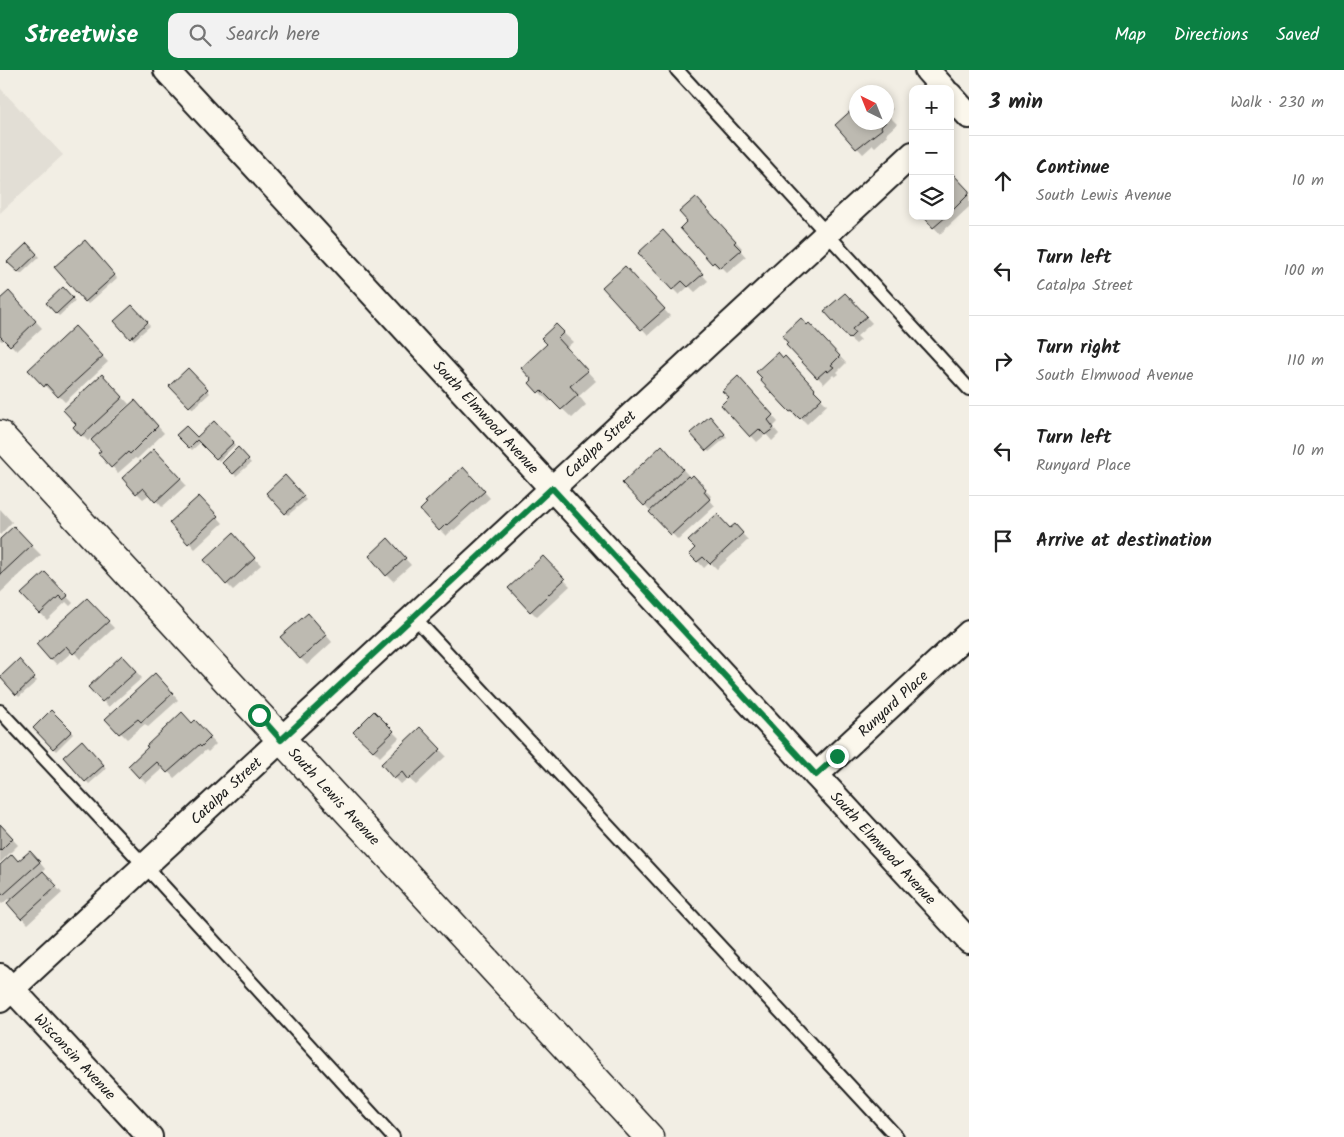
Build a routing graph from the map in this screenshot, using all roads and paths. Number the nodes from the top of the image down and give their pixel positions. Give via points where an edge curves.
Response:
1 (166, 70) edge
2 (676, 70) edge
3 (927, 70) edge
4 (940, 85) edge
5 (909, 158) edge
6 (827, 234) junction
7 (969, 389) edge
8 (0, 435) edge
9 (552, 488) junction
10 (414, 617) junction
11 (969, 633) edge
12 (0, 711) edge
13 (281, 740) junction
14 (816, 775) junction
15 (145, 866) junction
16 (969, 941) edge
17 (4, 988) edge
18 (150, 1137) edge
19 (393, 1137) edge
20 (649, 1137) edge
21 (897, 1137) edge

1 - 9 street, South Elmwood Avenue
2 - 6 lane
3 - 4 street
5 - 6 street, Catalpa Street
6 - 7 lane
6 - 9 street, Catalpa Street
8 - 13 main road, South Lewis Avenue
9 - 10 street, Catalpa Street
9 - 14 street, South Elmwood Avenue
10 - 13 street, Catalpa Street
10 - 21 lane
11 - 14 street, Runyard Place
12 - 15 lane
13 - 15 street, Catalpa Street
13 - 20 main road, South Lewis Avenue
14 - 16 street, South Elmwood Avenue
15 - 17 street, Catalpa Street
15 - 19 lane
17 - 18 street, Wisconsin Avenue

